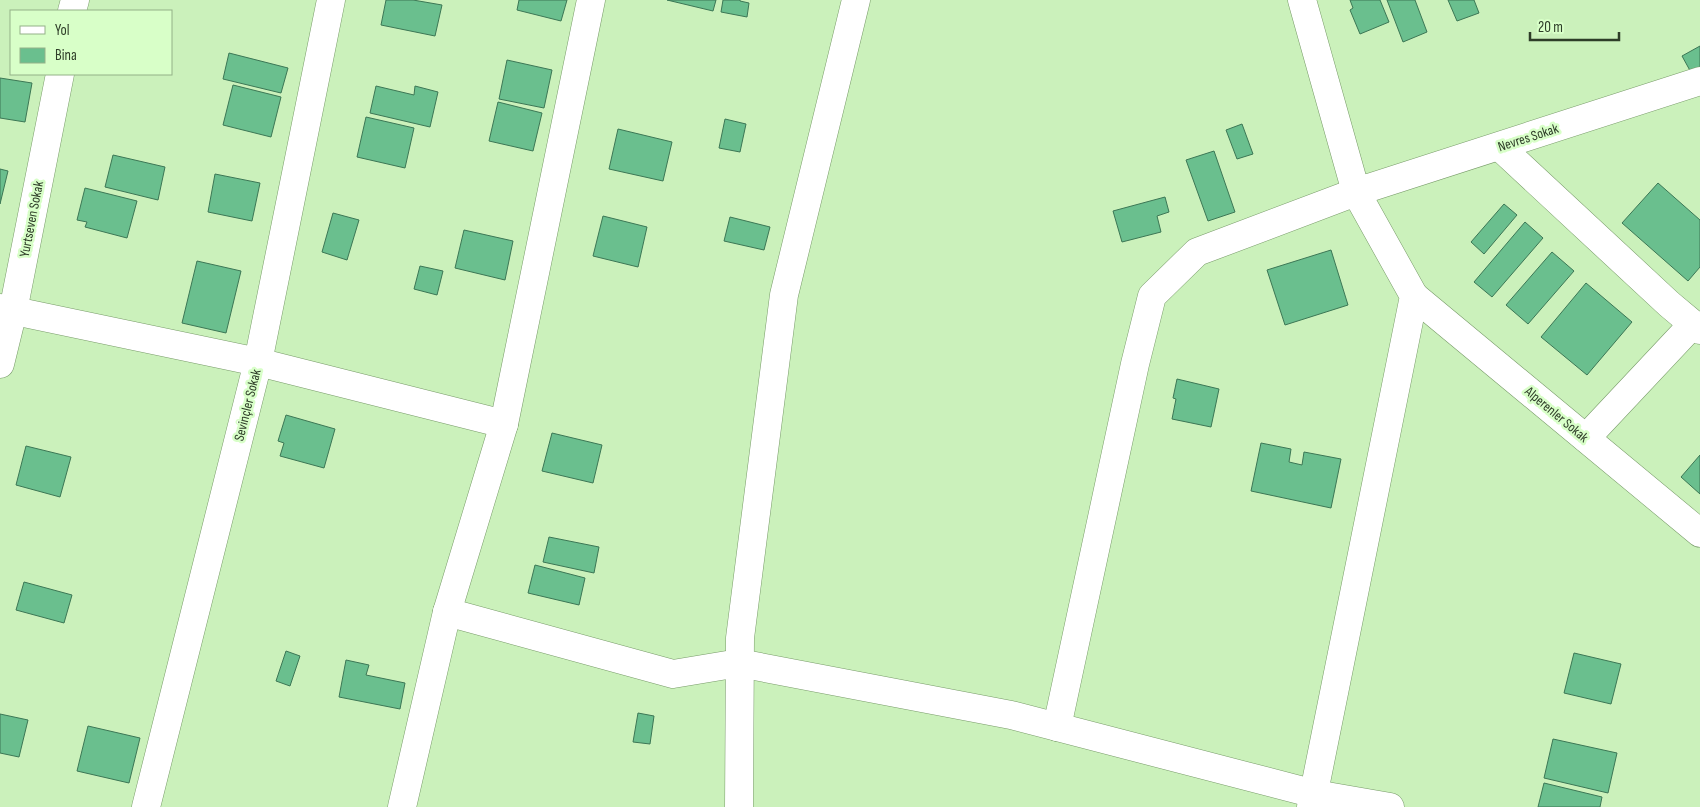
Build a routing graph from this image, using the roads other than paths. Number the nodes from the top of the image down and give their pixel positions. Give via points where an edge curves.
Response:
1 (330, 0) edge
2 (591, 0) edge
3 (856, 0) edge
4 (1302, 0) edge
5 (60, 75) edge
6 (1700, 81) edge
7 (1500, 147) junction
8 (1356, 192) junction
9 (1414, 296) junction
10 (6, 309) edge
11 (1697, 327) edge
12 (258, 362) junction
13 (0, 364) edge
14 (504, 424) junction
15 (1586, 438) junction
16 (1700, 533) edge
17 (447, 612) junction
18 (739, 663) junction
19 (1057, 727) junction
20 (1313, 800) edge
21 (146, 807) edge
22 (402, 807) edge
23 (739, 807) edge
24 (1390, 807) edge

1 - 12 street, Sevinçler Sokak
2 - 14 street
3 - 18 street via 784,295
4 - 8 street
5 - 10 street, Yurtseven Sokak
6 - 7 street, Nevres Sokak
7 - 8 street, Nevres Sokak
7 - 11 street
8 - 9 street
8 - 19 street, Nevres Sokak via 1197,252 1152,296 1134,364
9 - 15 street, Alperenler Sokak
9 - 20 street
10 - 12 street
10 - 13 street, Yurtseven Sokak
11 - 15 street
12 - 14 street
12 - 21 street, Sevinçler Sokak
14 - 17 street
15 - 16 street, Alperenler Sokak
17 - 18 street via 673,674
17 - 22 street
18 - 19 street via 1011,715
18 - 23 street
19 - 20 street
20 - 24 street

